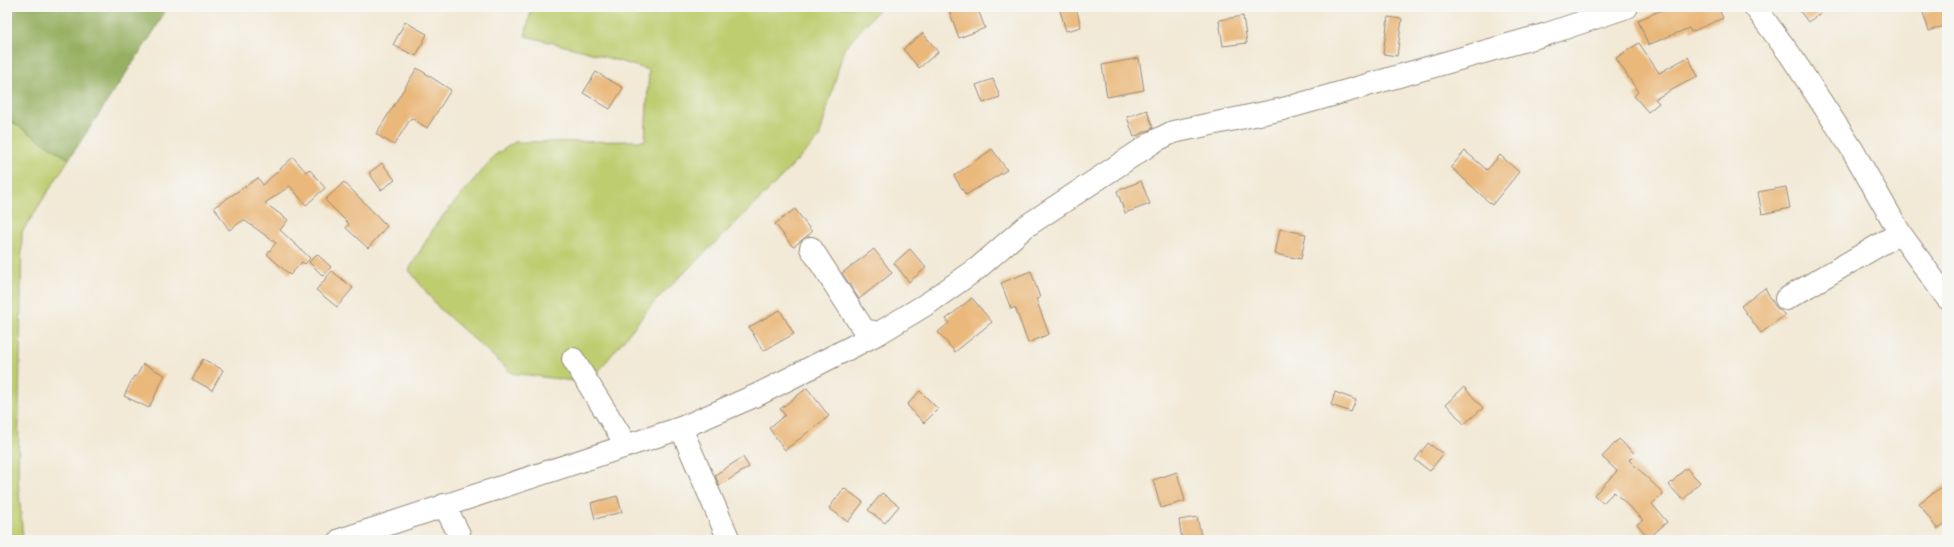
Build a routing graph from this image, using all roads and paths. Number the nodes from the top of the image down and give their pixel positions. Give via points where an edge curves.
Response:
1 (1627, 7) edge
2 (1755, 7) edge
3 (1900, 233) junction
4 (811, 248) dead end
5 (1947, 298) edge
6 (1786, 299) dead end
7 (879, 333) junction
8 (573, 359) dead end
9 (680, 428) junction
10 (627, 446) junction
11 (444, 505) junction
12 (340, 540) edge
13 (457, 540) edge
14 (729, 540) edge

1 - 7 street via 1547,34 1283,109 1173,132 1155,141 1025,227 972,273
2 - 3 street via 1791,56 1852,149
3 - 5 street
3 - 6 street
4 - 7 street via 864,330
7 - 9 street via 759,394
8 - 10 street
9 - 10 street
9 - 14 street
10 - 11 street
11 - 12 street
11 - 13 street via 459,534

